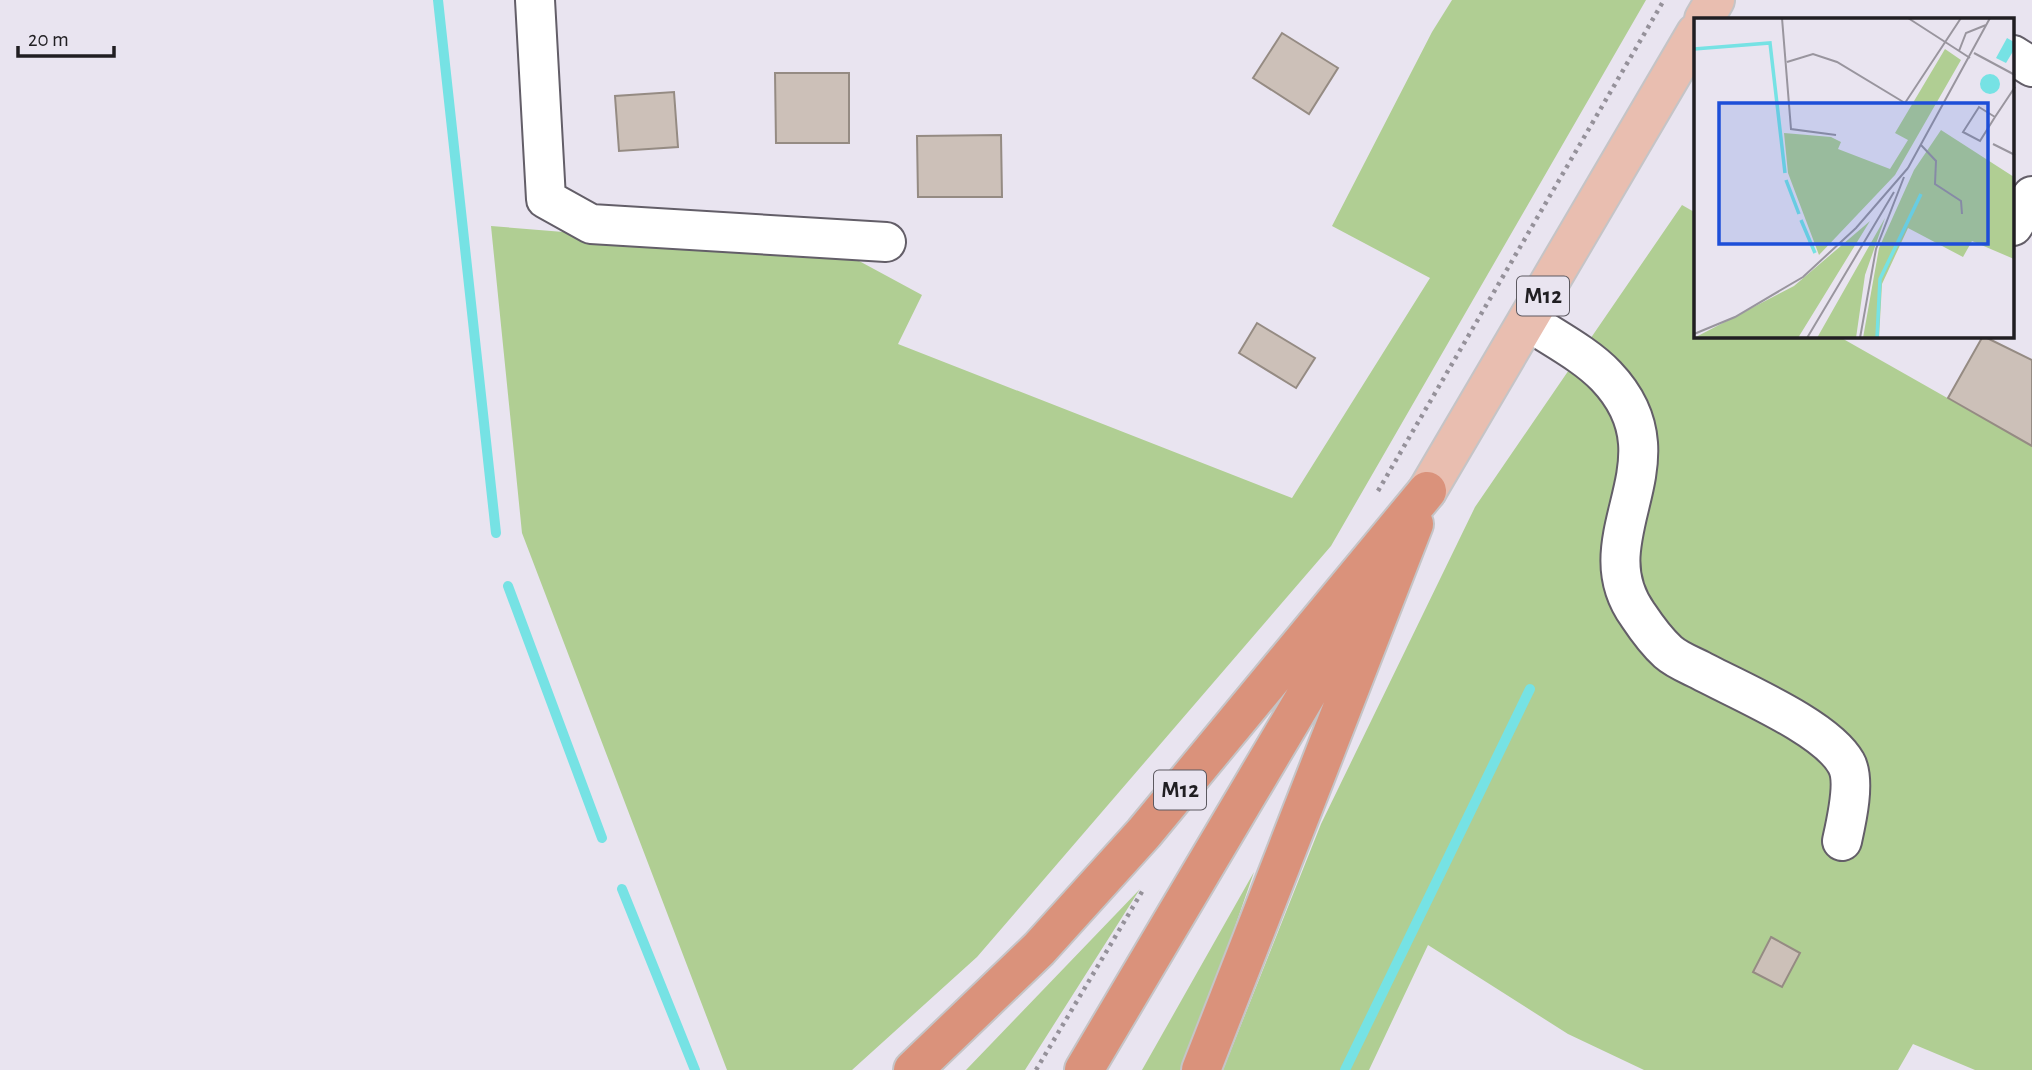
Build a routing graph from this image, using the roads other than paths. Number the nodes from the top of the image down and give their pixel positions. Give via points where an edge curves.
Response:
1 (535, 0) edge
2 (1715, 0) edge
3 (1705, 18) edge
4 (1694, 36) edge
5 (2014, 56) edge
6 (2032, 67) edge
7 (2032, 196) edge
8 (2014, 224) edge
9 (886, 242) dead end
10 (1528, 321) junction
11 (1427, 491) junction
12 (1842, 841) dead end
13 (914, 1070) edge
14 (1084, 1070) edge
15 (1201, 1070) edge

1 - 9 street via 546,199 591,224
2 - 3 main road
4 - 10 main road, М12
5 - 6 street
7 - 8 street
10 - 11 main road, М12
10 - 12 street via 1605,375 1626,403 1639,438 1639,470 1622,533 1620,573 1636,613 1669,653 1827,739 1848,765 1849,811
11 - 13 highway, М12 via 1144,832 1039,949
11 - 14 highway, М12
11 - 15 highway, М12

